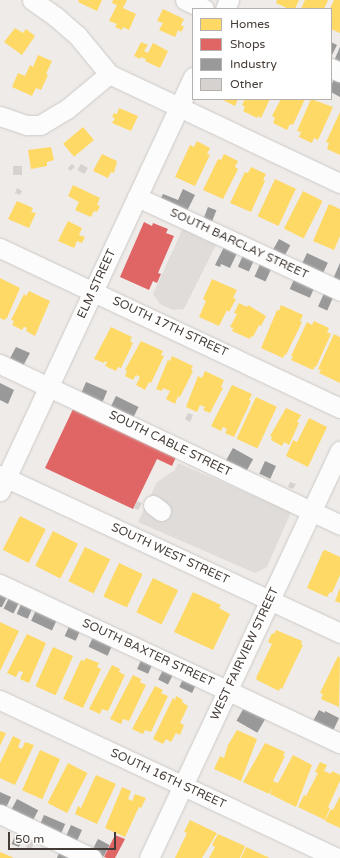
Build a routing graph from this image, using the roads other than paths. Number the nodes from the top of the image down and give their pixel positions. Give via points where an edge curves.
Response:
1 (32, 0) edge
2 (185, 0) edge
3 (202, 8) edge
4 (108, 74) junction
5 (192, 79) edge
6 (179, 107) junction
7 (0, 116) edge
8 (340, 183) edge
9 (137, 197) junction
10 (0, 248) edge
11 (93, 291) junction
12 (340, 291) edge
13 (0, 364) edge
14 (49, 386) junction
15 (340, 408) edge
16 (340, 451) edge
17 (2, 481) edge
18 (311, 512) junction
19 (340, 524) edge
20 (0, 584) edge
21 (270, 600) junction
22 (340, 633) edge
23 (228, 690) junction
24 (0, 700) edge
25 (340, 743) edge
26 (183, 786) junction
27 (0, 814) edge
28 (92, 858) edge
29 (149, 858) edge
30 (337, 858) edge

1 - 4 street via 77,35
2 - 3 street
4 - 6 street
4 - 7 street via 67,109 40,125 26,125
5 - 6 street, ELM STREET
6 - 8 street
6 - 9 street, ELM STREET
9 - 11 street, ELM STREET
9 - 12 street, SOUTH BARCLAY STREET
10 - 11 street, SOUTH 17TH STREET
11 - 14 street, ELM STREET
11 - 15 street, SOUTH 17TH STREET
13 - 14 street, SOUTH CABLE STREET
14 - 17 street, ELM STREET
14 - 18 street, SOUTH CABLE STREET
16 - 18 street, WEST FAIRVIEW STREET
17 - 21 street, SOUTH WEST STREET
18 - 19 street, SOUTH CABLE STREET
18 - 21 street, WEST FAIRVIEW STREET
20 - 23 street, SOUTH BAXTER STREET
21 - 22 street, SOUTH WEST STREET
21 - 23 street, WEST FAIRVIEW STREET
23 - 25 street, SOUTH BAXTER STREET
23 - 26 street, WEST FAIRVIEW STREET
24 - 26 street, SOUTH 16TH STREET
26 - 29 street, WEST FAIRVIEW STREET
26 - 30 street, SOUTH 16TH STREET
27 - 28 street

